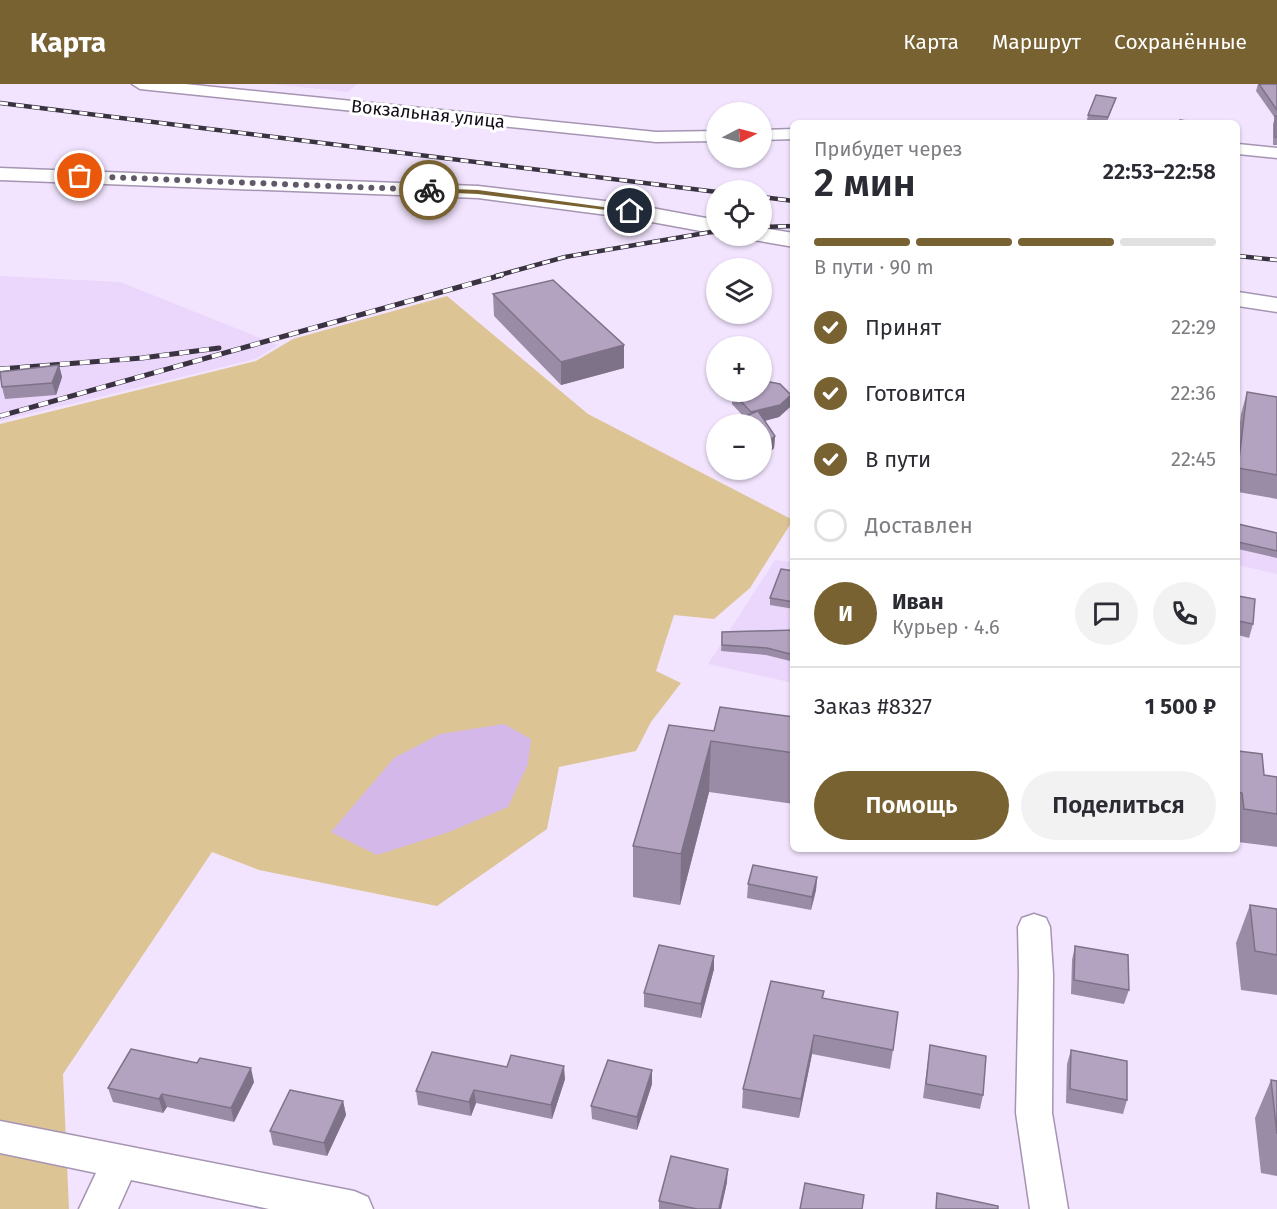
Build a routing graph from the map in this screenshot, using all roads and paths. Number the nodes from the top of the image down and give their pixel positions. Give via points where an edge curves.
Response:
1 (140, 84) edge
2 (790, 134) edge
3 (772, 135) edge
4 (706, 136) edge
5 (1240, 148) edge
6 (1277, 153) edge
7 (0, 174) edge
8 (706, 225) edge
9 (772, 237) edge
10 (790, 239) edge
11 (1240, 299) edge
12 (1277, 305) edge
13 (1034, 927) dead end
14 (0, 1137) edge
15 (122, 1161) junction
16 (99, 1209) edge
17 (354, 1209) edge
18 (1049, 1209) edge

1 - 4 street, Вокзальная улица via 656,137
2 - 3 street
5 - 6 street
7 - 8 main road via 478,192
9 - 10 main road
11 - 12 main road
13 - 18 street via 1034,1113
14 - 15 street
15 - 16 street
15 - 17 street

